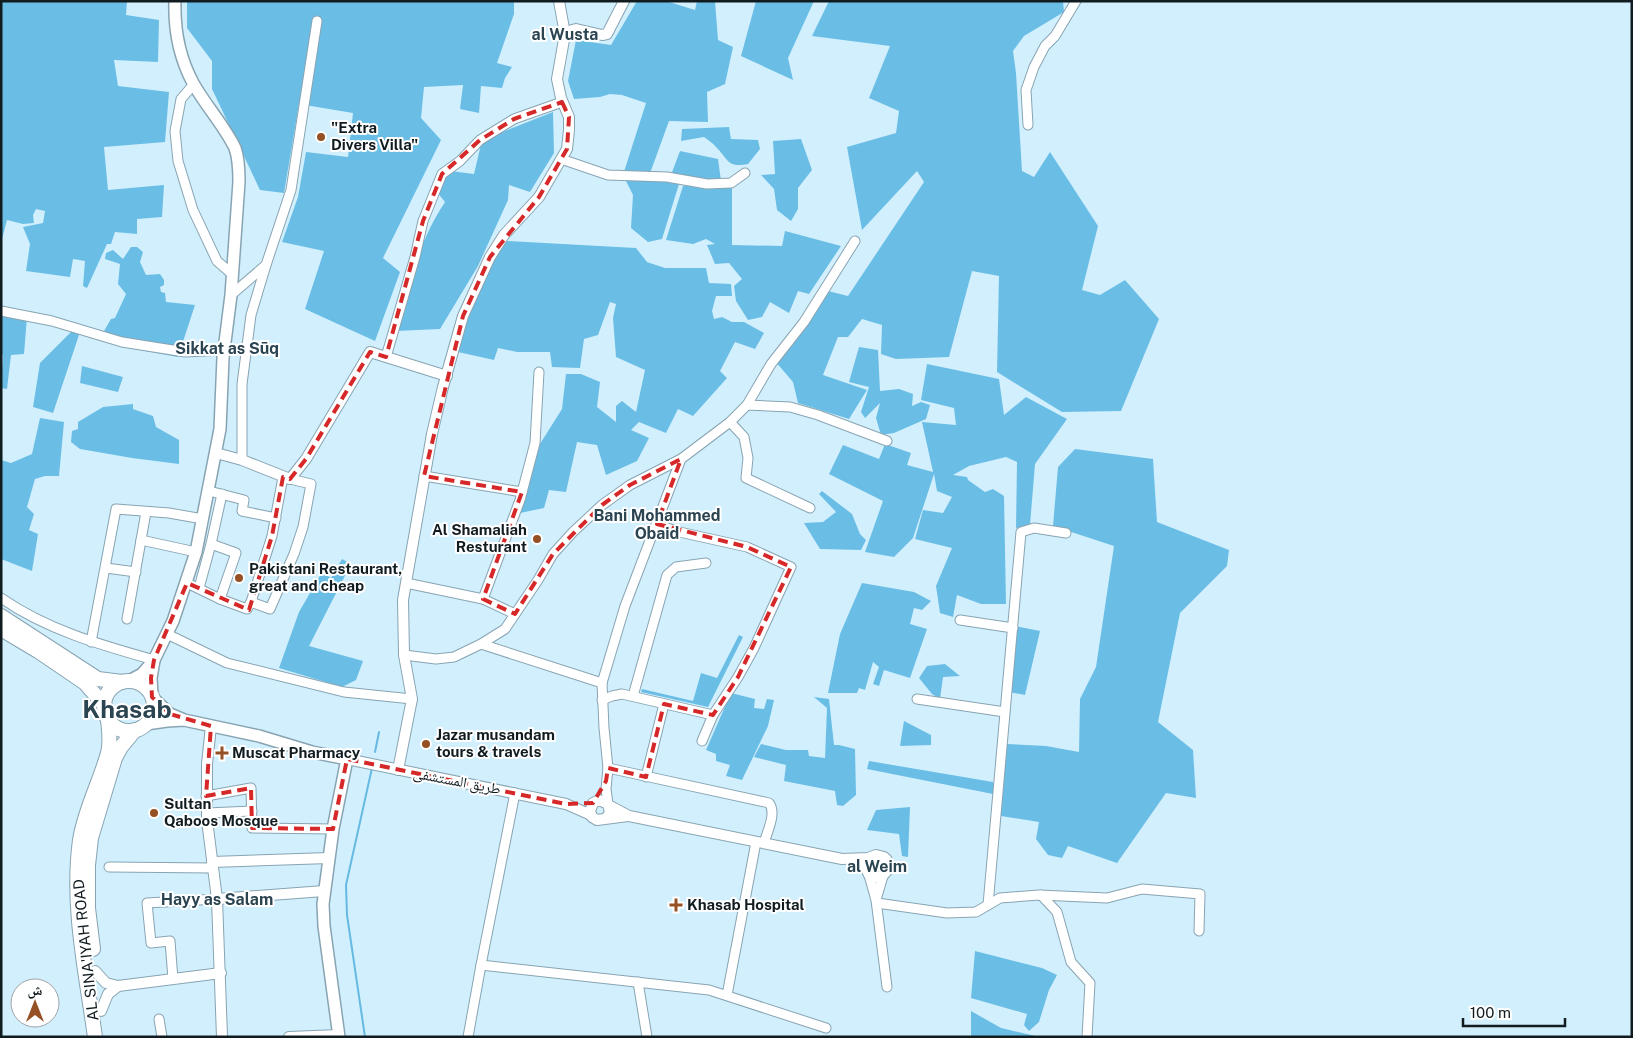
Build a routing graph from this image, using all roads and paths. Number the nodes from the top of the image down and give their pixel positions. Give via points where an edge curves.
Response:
1 (175, 1) edge
2 (559, 1) edge
3 (624, 1) edge
4 (1076, 1) edge
5 (317, 21) dead end
6 (565, 34) junction
7 (194, 84) junction
8 (562, 102) junction
9 (1028, 124) dead end
10 (561, 159) junction
11 (745, 173) dead end
12 (855, 242) dead end
13 (266, 265) junction
14 (232, 274) junction
15 (231, 295) junction
16 (1, 311) edge
17 (224, 350) junction
18 (386, 358) junction
19 (539, 372) dead end
20 (446, 376) junction
21 (747, 405) junction
22 (730, 422) junction
23 (887, 441) dead end
24 (216, 453) junction
25 (681, 459) junction
26 (242, 460) junction
27 (424, 476) junction
28 (287, 478) junction
29 (209, 491) junction
30 (522, 492) junction
31 (222, 494) junction
32 (810, 508) dead end
33 (146, 512) junction
34 (276, 518) junction
35 (203, 520) junction
36 (658, 524) junction
37 (1066, 533) dead end
38 (141, 540) junction
39 (211, 544) junction
40 (196, 552) junction
41 (706, 563) dead end
42 (106, 568) junction
43 (136, 572) junction
44 (187, 583) junction
45 (406, 583) junction
46 (198, 588) junction
47 (1, 598) edge
48 (220, 598) junction
49 (482, 599) junction
50 (251, 602) junction
51 (515, 614) junction
52 (1, 616) edge
53 (127, 620) dead end
54 (960, 620) dead end
55 (1013, 628) junction
56 (1, 629) edge
57 (167, 634) junction
58 (91, 642) junction
59 (482, 644) junction
60 (404, 654) junction
61 (154, 660) junction
62 (126, 682) junction
63 (602, 683) junction
64 (152, 696) junction
65 (633, 696) junction
66 (412, 699) junction
67 (917, 699) dead end
68 (602, 700) junction
69 (664, 704) junction
70 (106, 712) junction
71 (1005, 712) junction
72 (713, 715) junction
73 (184, 720) junction
74 (210, 726) junction
75 (141, 727) junction
76 (702, 740) dead end
77 (353, 760) junction
78 (608, 768) junction
79 (398, 770) junction
80 (646, 777) junction
81 (606, 782) junction
82 (515, 793) junction
83 (206, 796) junction
84 (594, 802) junction
85 (566, 804) junction
86 (609, 805) junction
87 (252, 812) junction
88 (207, 814) junction
89 (591, 814) junction
90 (629, 816) junction
91 (606, 818) junction
92 (332, 829) junction
93 (760, 842) junction
94 (329, 858) junction
95 (868, 858) junction
96 (842, 859) junction
97 (212, 865) junction
98 (109, 867) dead end
99 (868, 874) junction
100 (883, 876) junction
101 (324, 891) junction
102 (1041, 895) junction
103 (217, 899) junction
104 (876, 901) junction
105 (988, 905) junction
106 (1199, 931) dead end
107 (481, 965) junction
108 (95, 971) junction
109 (221, 974) junction
110 (173, 979) junction
111 (638, 982) junction
112 (118, 986) junction
113 (887, 987) dead end
114 (727, 995) junction
115 (100, 1011) junction
116 (159, 1019) dead end
117 (826, 1028) dead end
118 (339, 1036) edge
119 (95, 1037) edge
120 (104, 1037) edge
121 (162, 1037) edge
122 (222, 1037) edge
123 (289, 1037) edge
124 (468, 1037) edge
125 (647, 1037) edge
126 (1087, 1037) edge

1 - 7 main road via 178,48
2 - 6 street
3 - 6 street via 607,34 576,29
4 - 9 street via 1055,36 1044,46 1034,67 1026,90
5 - 13 street via 291,190
6 - 8 street via 557,79
7 - 14 main road via 235,149 239,165
7 - 14 street via 181,98 175,131 178,161 193,210 217,261
8 - 10 street via 569,117 569,130 567,149
8 - 18 street via 514,119 480,140 442,174 423,221
10 - 11 street via 608,175 667,177 707,184 732,183
10 - 20 street via 539,197 504,235 490,257 463,316
12 - 21 street via 804,322 771,364
13 - 15 street
13 - 26 street via 251,315 242,384
14 - 15 main road
15 - 17 main road
16 - 17 street via 52,321 122,342 185,352
17 - 24 main road
18 - 20 street
18 - 28 street via 370,352 306,459
19 - 30 street via 535,443
20 - 27 street
21 - 22 street
21 - 23 street via 790,407
22 - 25 street
22 - 32 street via 744,437 748,458 746,478
24 - 26 street
24 - 29 main road
25 - 36 street
25 - 51 street via 630,485 573,532 553,554
26 - 28 street
27 - 30 street
27 - 45 street
28 - 34 street
28 - 50 street via 311,484 303,526 270,608
29 - 31 street
29 - 35 main road
30 - 49 street
31 - 34 street via 244,500 242,511
31 - 39 street
33 - 35 street
33 - 38 street
33 - 42 street via 116,509
34 - 50 street
35 - 40 main road
36 - 63 street via 625,606
36 - 72 street via 674,531 747,547 791,567 754,648
37 - 55 street via 1034,528 1021,532
38 - 40 street
38 - 43 street
39 - 46 street
39 - 48 street via 236,553
40 - 44 main road
41 - 65 street via 676,567 667,575
42 - 43 street
42 - 58 street
43 - 53 street
44 - 46 street
44 - 57 main road
45 - 49 street
45 - 60 street via 403,600
46 - 48 street
47 - 58 street via 37,619
48 - 50 street via 247,609
49 - 51 street
51 - 59 street via 505,629
52 - 62 highway via 98,679
54 - 55 street
55 - 71 street
56 - 70 highway via 85,683
57 - 61 main road
57 - 66 street via 228,663 344,692
58 - 61 street
59 - 60 street via 454,657 436,659
59 - 63 street
60 - 66 street
61 - 62 main road via 142,674
61 - 64 main road
62 - 64 highway via 140,684
62 - 70 highway via 110,691
63 - 68 street
64 - 73 main road via 170,714
64 - 75 highway via 154,709 150,720
65 - 68 street via 622,694
65 - 69 street
66 - 79 street
67 - 71 street
68 - 78 street
69 - 72 street
69 - 80 street
70 - 75 highway via 123,730
70 - 119 highway, AL SINA'IYAH ROAD via 108,752 86,814 78,872 80,923
71 - 105 street
72 - 76 street
73 - 74 main road
73 - 75 main road via 168,720
74 - 77 main road
74 - 83 street
75 - 108 highway, AL SINA'IYAH ROAD via 115,758 91,838 88,900
77 - 79 street, طريق المستشفى
77 - 92 main road
78 - 80 street
78 - 81 street
79 - 82 street, طريق المستشفى
80 - 93 street via 769,803 772,814
81 - 84 street
81 - 86 street
82 - 85 street, طريق المستشفى
82 - 107 street
83 - 87 street via 251,788
83 - 88 street
84 - 85 street, طريق المستشفى
84 - 86 street via 602,800
84 - 89 street
85 - 89 street, طريق المستشفى
86 - 90 street
86 - 91 street via 610,813
87 - 88 street
87 - 92 street via 252,828
88 - 97 street
89 - 91 street via 597,820
90 - 91 street
90 - 93 street
92 - 94 main road
93 - 96 street
93 - 114 street
94 - 97 street
94 - 101 main road
95 - 96 street
95 - 99 street via 865,866
95 - 100 street via 876,854 887,860 888,869
96 - 99 street
97 - 98 street
97 - 103 street
99 - 100 street via 875,878
99 - 104 street
100 - 104 street
101 - 103 street
101 - 118 main road via 324,926
102 - 105 street via 1000,898
102 - 106 street via 1107,898 1142,889 1200,894
102 - 126 street via 1057,912 1071,962 1090,983
103 - 109 street
103 - 110 street via 147,903 151,943 170,941
104 - 105 street via 947,913 976,912
104 - 113 street
107 - 111 street
107 - 124 street
108 - 112 street via 106,983
108 - 115 highway, AL SINA'IYAH ROAD
109 - 110 street
109 - 122 street
110 - 112 street
111 - 114 street
111 - 125 street
112 - 115 street via 108,994
114 - 117 street
115 - 120 highway, AL SINA'IYAH ROAD
116 - 121 street
118 - 123 street

